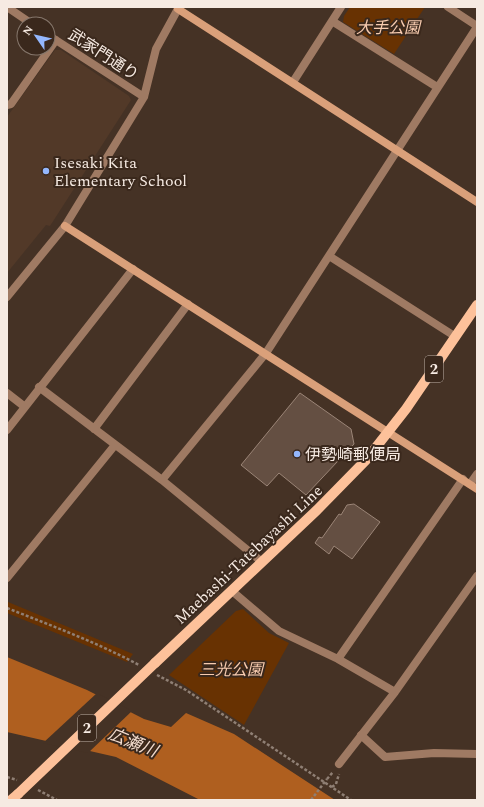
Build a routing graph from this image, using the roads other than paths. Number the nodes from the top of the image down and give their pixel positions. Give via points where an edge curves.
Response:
1 (7, 7) edge
2 (341, 7) edge
3 (448, 7) edge
4 (177, 8) edge
5 (20, 16) edge
6 (332, 21) junction
7 (477, 26) edge
8 (56, 40) edge
9 (45, 56) edge
10 (293, 82) junction
11 (437, 87) junction
12 (144, 97) junction
13 (7, 105) edge
14 (396, 150) junction
15 (477, 202) edge
16 (65, 226) junction
17 (329, 256) junction
18 (132, 269) junction
19 (7, 297) edge
20 (188, 304) junction
21 (477, 306) edge
22 (456, 337) junction
23 (266, 353) junction
24 (39, 388) junction
25 (7, 393) edge
26 (25, 407) junction
27 (94, 429) junction
28 (7, 430) edge
29 (390, 432) junction
30 (115, 445) junction
31 (477, 474) edge
32 (162, 480) junction
33 (470, 484) edge
34 (262, 562) junction
35 (477, 576) edge
36 (7, 578) edge
37 (232, 591) junction
38 (338, 659) junction
39 (395, 692) junction
40 (361, 735) junction
41 (477, 754) edge
42 (339, 764) dead end
43 (15, 797) edge

1 - 5 street
2 - 6 street
3 - 7 street
4 - 10 street
4 - 12 street via 156,49
6 - 10 street
6 - 11 street
7 - 11 street
8 - 12 street, 武家門通り
9 - 13 street via 11,104
10 - 14 street
11 - 14 street
12 - 16 street
14 - 15 street
14 - 17 street
16 - 18 street
16 - 19 street
17 - 22 street
17 - 23 street
18 - 20 street
18 - 24 street
20 - 23 street
20 - 27 street
21 - 22 main road, Maebashi-Tatebayashi Line / 2
22 - 29 main road, Maebashi-Tatebayashi Line / 2
23 - 29 street
23 - 32 street
24 - 26 street
24 - 27 street
25 - 26 street
26 - 28 street
27 - 30 street
29 - 33 street
29 - 34 main road, Maebashi-Tatebayashi Line / 2 via 345,483
30 - 32 street
30 - 36 street
31 - 33 street
32 - 34 street
33 - 38 street
34 - 37 main road, Maebashi-Tatebayashi Line / 2
35 - 39 street
37 - 38 street via 279,631
37 - 43 main road, Maebashi-Tatebayashi Line / 2, bridge via 154,668
38 - 39 street
39 - 40 street
40 - 41 street via 385,757 434,753
40 - 42 street

